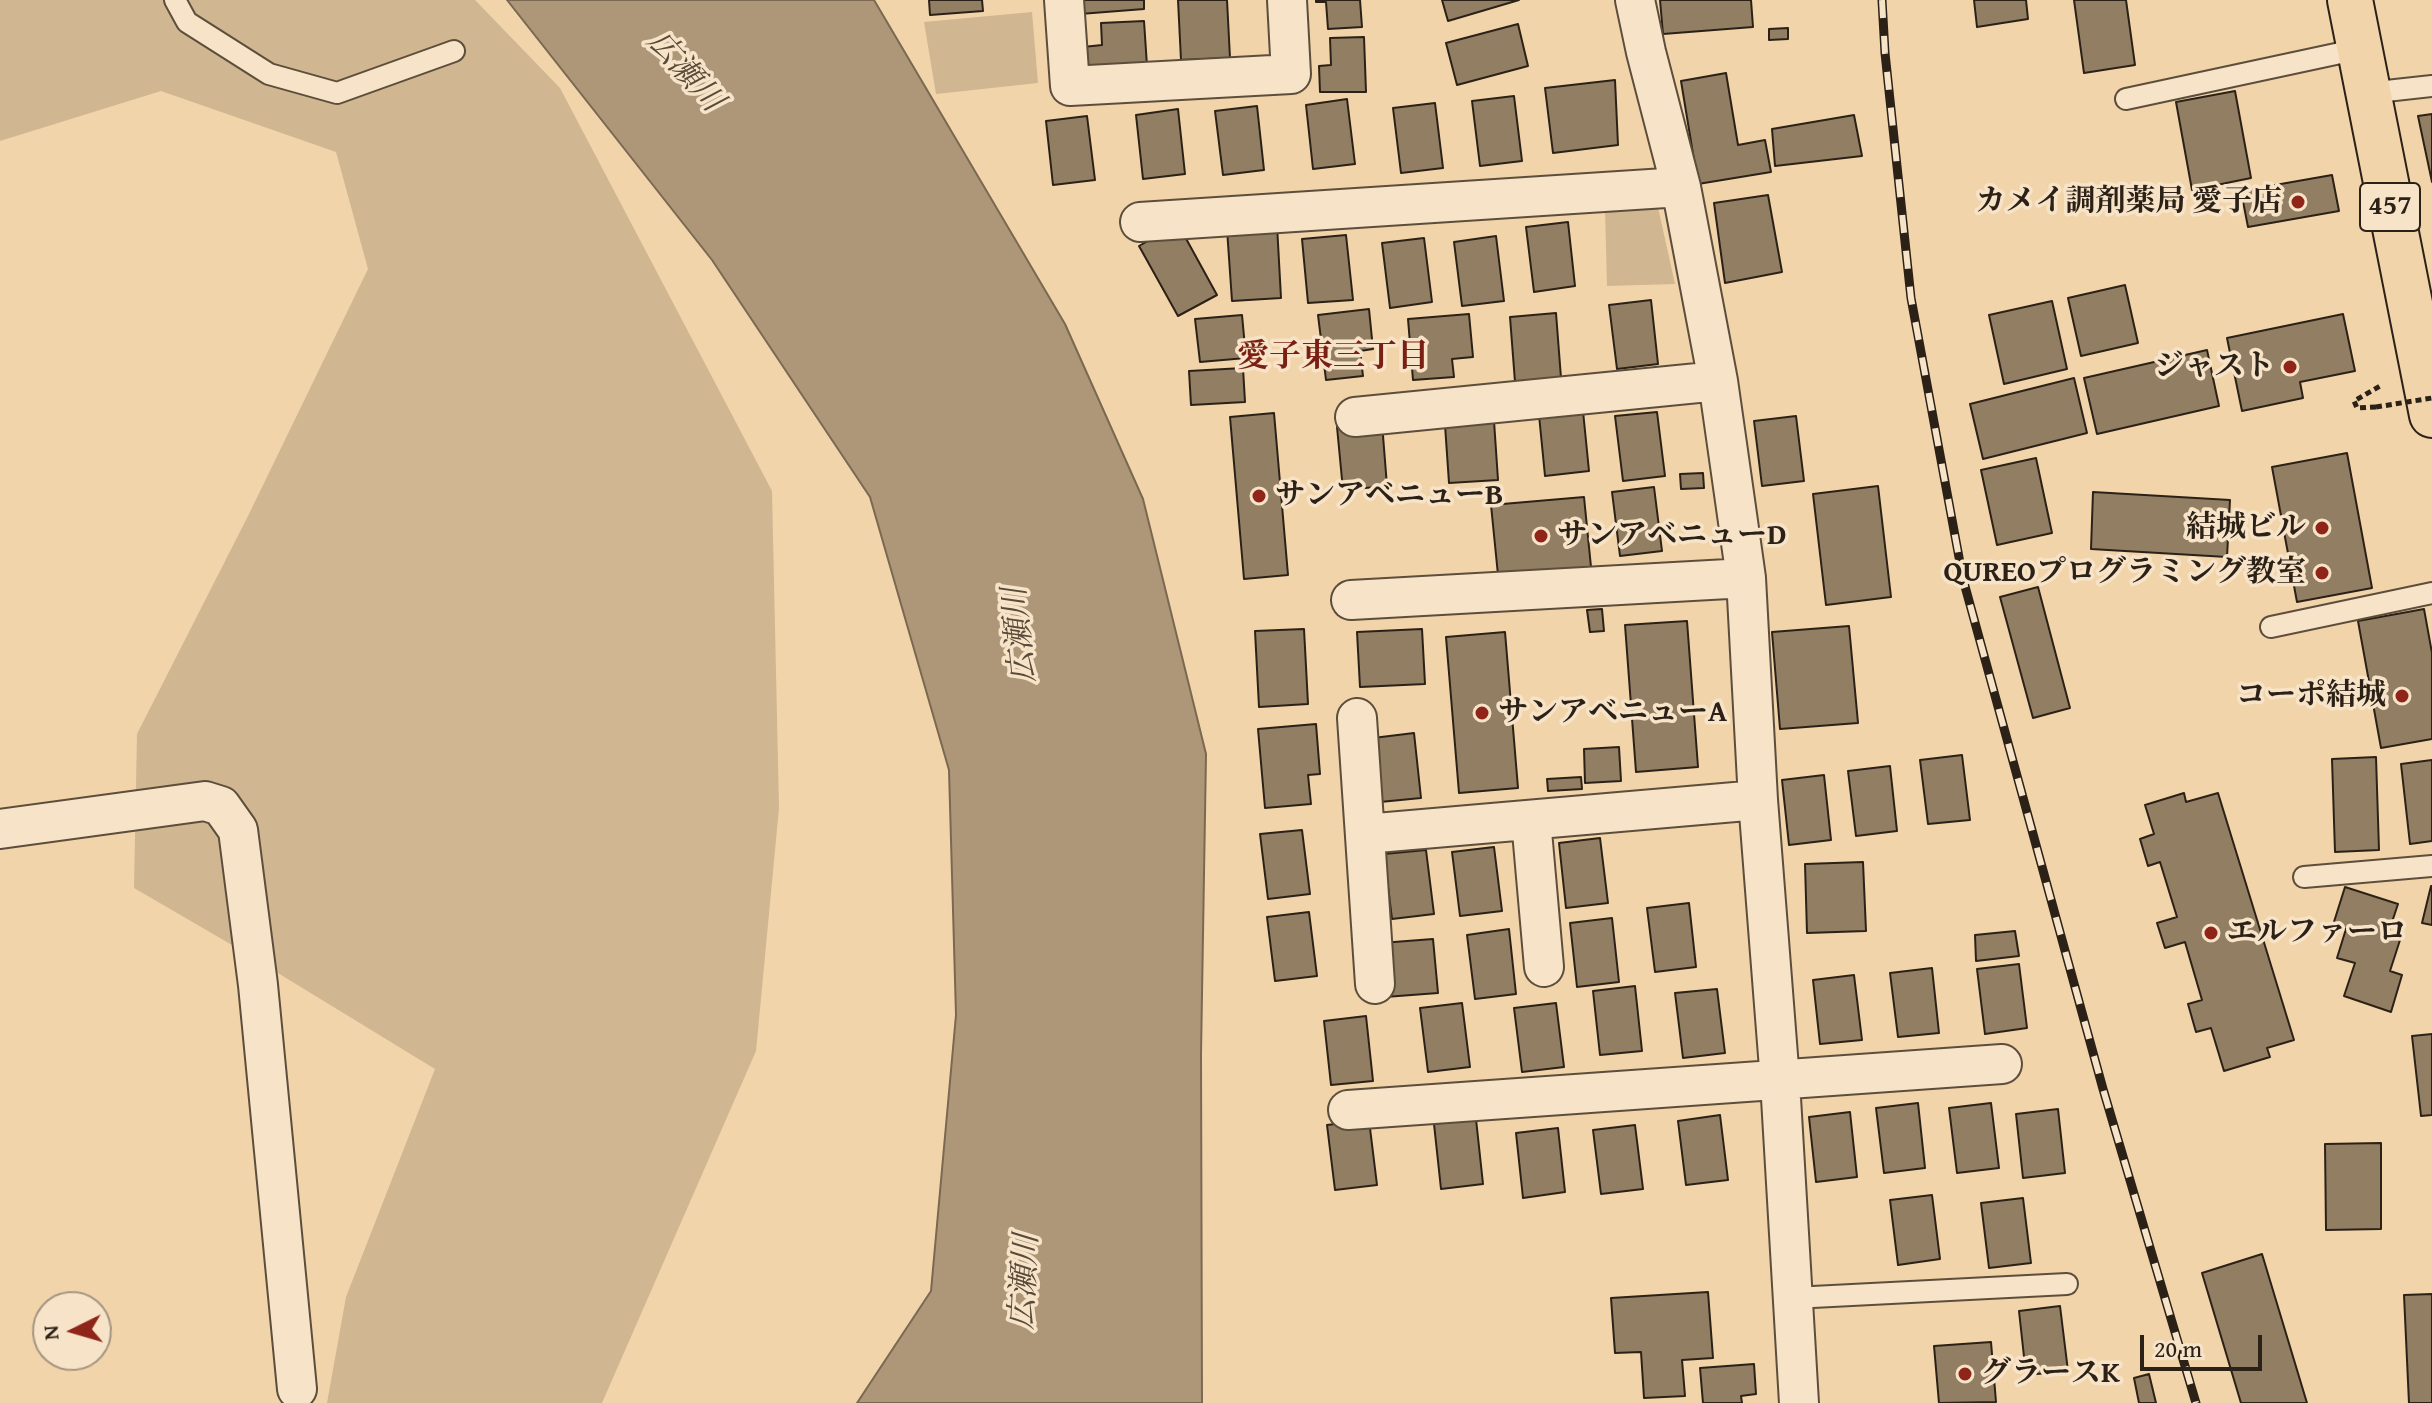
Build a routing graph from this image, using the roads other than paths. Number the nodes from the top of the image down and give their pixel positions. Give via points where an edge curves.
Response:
1 (175, 0) edge
2 (1064, 0) edge
3 (1287, 0) edge
4 (1635, 0) edge
5 (2350, 0) edge
6 (2359, 49) junction
7 (454, 51) dead end
8 (2432, 86) edge
9 (2368, 93) junction
10 (2126, 99) dead end
11 (1681, 187) junction
12 (1140, 222) dead end
13 (2417, 266) edge
14 (1718, 381) junction
15 (2432, 415) edge
16 (1355, 417) dead end
17 (1746, 578) junction
18 (2432, 593) edge
19 (1351, 600) dead end
20 (2271, 627) dead end
21 (1357, 718) dead end
22 (1758, 800) junction
23 (1531, 820) junction
24 (0, 829) edge
25 (1365, 834) junction
26 (2432, 866) edge
27 (2304, 877) dead end
28 (1544, 967) dead end
29 (1375, 984) dead end
30 (2002, 1064) dead end
31 (1780, 1081) junction
32 (1348, 1110) dead end
33 (2067, 1284) dead end
34 (1793, 1298) junction
35 (297, 1389) dead end
36 (1799, 1403) edge

1 - 7 lane via 187,22 269,74 337,93
2 - 3 street via 1070,86 1291,74
4 - 11 street
5 - 6 highway, 457
6 - 9 highway, 457
6 - 10 lane
8 - 9 lane
9 - 13 highway, 457
11 - 12 street
11 - 14 street
13 - 15 highway, 457
14 - 16 street
14 - 17 street
17 - 19 street
17 - 22 street
18 - 20 lane
21 - 25 street
22 - 23 street
22 - 31 street
23 - 25 street
23 - 28 street
24 - 35 street via 205,801 221,806 238,830
25 - 29 street
26 - 27 lane
30 - 31 street
31 - 32 street
31 - 34 street
33 - 34 lane
34 - 36 street

